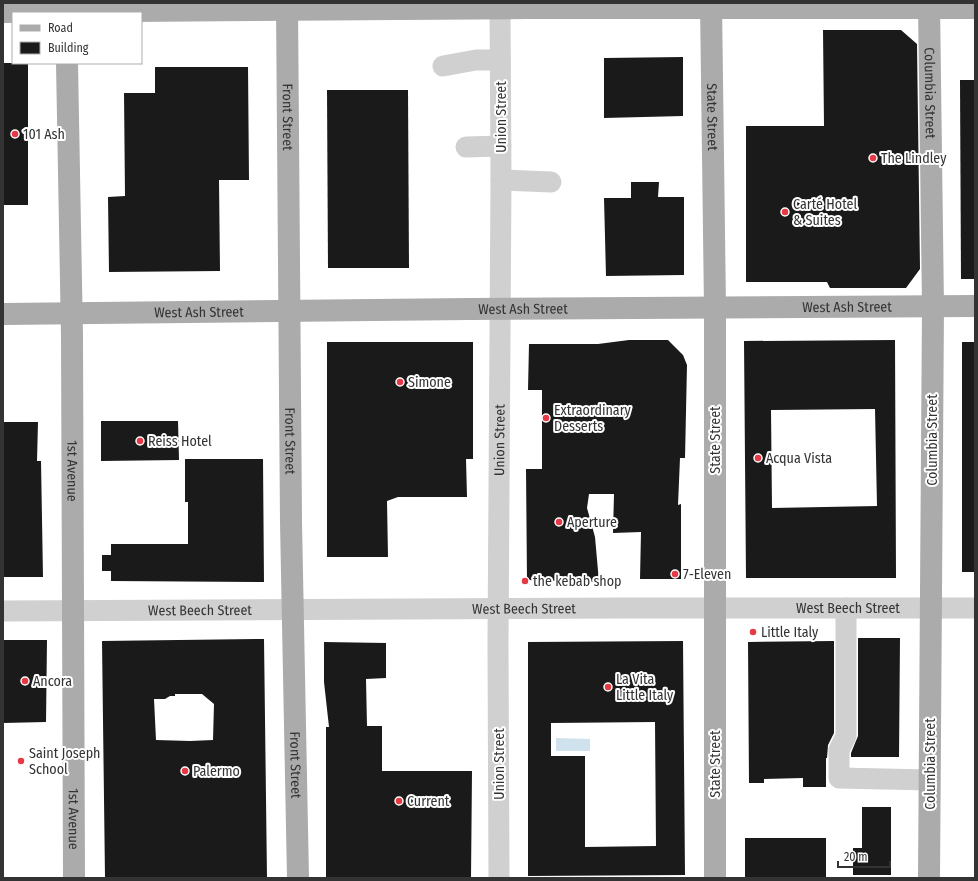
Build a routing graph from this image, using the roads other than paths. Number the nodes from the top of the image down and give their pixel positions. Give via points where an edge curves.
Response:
1 (500, 6) edge
2 (711, 6) edge
3 (751, 6) edge
4 (929, 6) edge
5 (288, 7) edge
6 (66, 8) edge
7 (975, 8) edge
8 (22, 9) edge
9 (500, 60) junction
10 (67, 64) edge
11 (443, 66) dead end
12 (501, 146) junction
13 (466, 147) dead end
14 (501, 180) junction
15 (551, 182) dead end
16 (975, 306) edge
17 (933, 307) junction
18 (715, 308) junction
19 (500, 310) junction
20 (289, 312) junction
21 (3, 314) edge
22 (71, 314) junction
23 (715, 608) junction
24 (846, 608) junction
25 (931, 608) junction
26 (975, 608) edge
27 (499, 609) junction
28 (292, 610) junction
29 (3, 611) edge
30 (73, 611) junction
31 (930, 780) junction
32 (74, 878) edge
33 (298, 878) edge
34 (499, 878) edge
35 (715, 878) edge
36 (929, 878) edge

1 - 2 main road
1 - 5 main road
1 - 9 street, Union Street
2 - 3 main road
2 - 18 main road, State Street
3 - 4 main road
4 - 7 main road
4 - 17 main road, Columbia Street
5 - 6 main road
5 - 20 main road, Front Street
6 - 8 main road
9 - 11 street via 476,60
9 - 12 street, Union Street
10 - 22 main road, 1st Avenue
12 - 13 street
12 - 14 street, Union Street
14 - 15 street
14 - 19 street, Union Street
16 - 17 main road, West Ash Street
17 - 18 main road, West Ash Street
17 - 25 main road, Columbia Street
18 - 19 main road, West Ash Street
18 - 23 main road, State Street
19 - 20 main road, West Ash Street
19 - 27 street, Union Street
20 - 22 main road, West Ash Street
20 - 28 main road, Front Street
21 - 22 main road, West Ash Street
22 - 30 main road, 1st Avenue
23 - 24 street, West Beech Street
23 - 27 street, West Beech Street
23 - 35 main road, State Street
24 - 25 street, West Beech Street
24 - 31 street via 846,736 839,750 839,778
25 - 26 street, West Beech Street
25 - 31 main road, Columbia Street
27 - 28 street, West Beech Street
27 - 34 street, Union Street
28 - 30 street, West Beech Street
28 - 33 main road, Front Street
29 - 30 street, West Beech Street
30 - 32 main road, 1st Avenue
31 - 36 main road, Columbia Street

